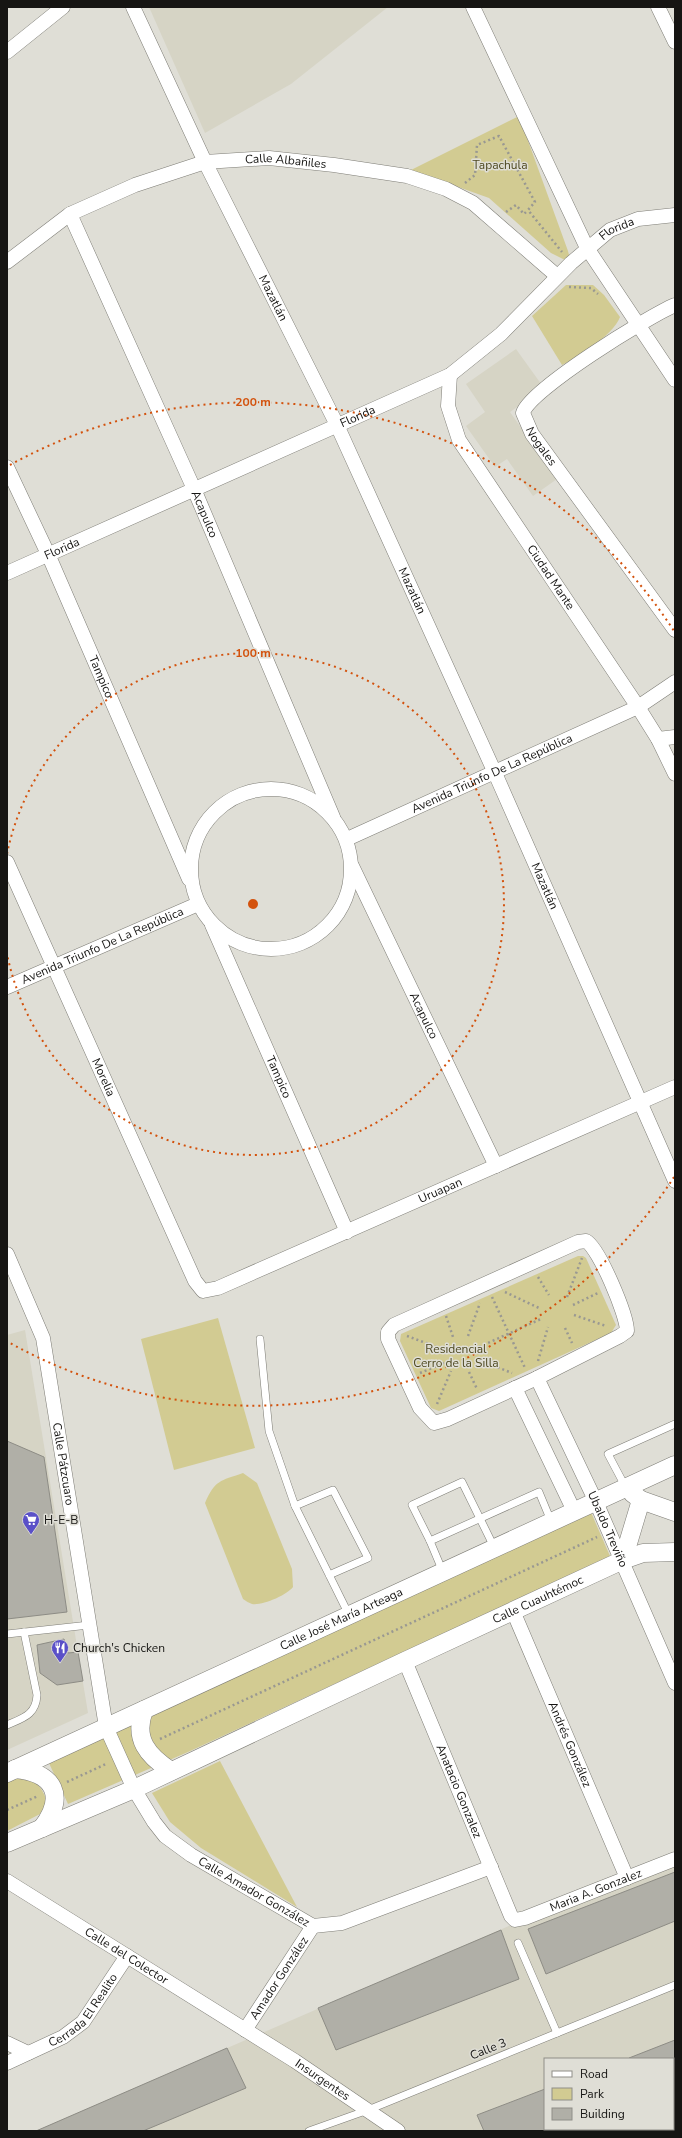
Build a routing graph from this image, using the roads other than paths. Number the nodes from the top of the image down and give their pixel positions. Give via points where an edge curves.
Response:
1 (63, 7) edge
2 (134, 7) edge
3 (473, 7) edge
4 (658, 7) edge
5 (675, 42) edge
6 (7, 52) edge
7 (205, 162) junction
8 (70, 214) junction
9 (675, 216) edge
10 (587, 248) junction
11 (7, 262) edge
12 (557, 276) junction
13 (675, 306) edge
14 (639, 324) junction
15 (450, 375) junction
16 (675, 380) edge
17 (337, 426) junction
18 (7, 466) edge
19 (194, 489) junction
20 (48, 554) junction
21 (7, 573) edge
22 (675, 630) edge
23 (675, 682) edge
24 (638, 707) junction
25 (675, 737) edge
26 (658, 739) junction
27 (495, 773) junction
28 (675, 774) edge
29 (333, 817) junction
30 (347, 839) junction
31 (7, 862) edge
32 (352, 866) junction
33 (193, 889) junction
34 (198, 904) junction
35 (211, 922) junction
36 (54, 966) junction
37 (7, 987) edge
38 (675, 1086) edge
39 (641, 1102) junction
40 (496, 1166) junction
41 (675, 1181) edge
42 (347, 1232) junction
43 (7, 1254) edge
44 (203, 1291) joint
45 (260, 1339) dead end
46 (534, 1379) junction
47 (515, 1388) junction
48 (675, 1424) edge
49 (675, 1465) edge
50 (626, 1488) junction
51 (641, 1500) junction
52 (596, 1502) junction
53 (295, 1506) junction
54 (574, 1511) junction
55 (675, 1512) edge
56 (480, 1518) junction
57 (551, 1522) junction
58 (430, 1541) junction
59 (495, 1548) junction
60 (675, 1552) edge
61 (623, 1560) junction
62 (443, 1573) junction
63 (329, 1575) junction
64 (513, 1611) junction
65 (349, 1615) junction
66 (89, 1625) junction
67 (24, 1632) junction
68 (7, 1634) edge
69 (405, 1661) junction
70 (675, 1683) edge
71 (144, 1710) junction
72 (7, 1725) edge
73 (106, 1727) junction
74 (120, 1758) joint
75 (11, 1771) edge
76 (171, 1771) junction
77 (134, 1789) junction
78 (42, 1828) junction
79 (7, 1843) edge
80 (675, 1859) edge
81 (491, 1867) junction
82 (627, 1878) junction
83 (7, 1881) edge
84 (516, 1920) joint
85 (313, 1926) junction
86 (518, 1943) dead end
87 (127, 1956) junction
88 (675, 1985) edge
89 (245, 2030) junction
90 (557, 2033) junction
91 (7, 2044) edge
92 (28, 2053) junction
93 (7, 2063) edge
94 (368, 2110) junction
95 (309, 2131) edge
96 (398, 2131) edge

1 - 6 street
2 - 7 street, Mazatlán
3 - 10 street
4 - 5 street
7 - 8 street, Calle Albañiles via 135,185
7 - 12 street, Calle Albañiles via 269,158 407,176 473,203
7 - 17 street, Mazatlán
8 - 11 street, Calle Albañiles
8 - 19 street, Acapulco
9 - 10 street, Florida via 638,218 610,230
10 - 12 street, Florida
10 - 14 street
12 - 15 street, Florida via 501,334
13 - 14 street, Nogales
14 - 16 street
14 - 22 street, Nogales via 556,380 528,403 523,413 532,434
15 - 17 street, Florida
15 - 24 street, Ciudad Mante via 448,406 459,440
17 - 19 street, Florida
17 - 27 street, Mazatlán
18 - 20 street, Tampico
19 - 20 street, Florida
19 - 29 street, Acapulco
20 - 21 street, Florida
20 - 33 street, Tampico
23 - 24 street
24 - 26 street, Ciudad Mante
24 - 27 street, Avenida Triunfo De La República
25 - 26 street
26 - 28 street, Ciudad Mante
27 - 30 street, Avenida Triunfo De La República
27 - 39 street, Mazatlán
29 - 30 street
29 - 33 street via 317,802 298,792 284,789 255,789 234,796 216,809 199,832 190,867
30 - 32 street
31 - 36 street, Morelia
32 - 35 street via 349,890 339,913 323,931 302,944 278,950 253,948 230,938
32 - 40 street, Acapulco
33 - 34 street
34 - 35 street
34 - 36 street, Avenida Triunfo De La República
35 - 42 street, Tampico
36 - 37 street, Avenida Triunfo De La República
36 - 44 street, Morelia via 195,1281
38 - 39 street, Uruapan
39 - 40 street, Uruapan
39 - 41 street, Mazatlán
40 - 42 street, Uruapan
42 - 44 street, Uruapan via 218,1288
43 - 66 street, Calle Pátzcuaro via 43,1338
45 - 53 lane via 269,1432
46 - 47 street
46 - 47 street via 627,1331 625,1316 596,1249 586,1241 578,1242 441,1303 394,1325 388,1332 392,1349 420,1408 434,1423
46 - 52 street, Ubaldo Treviño
47 - 54 street, Ubaldo Treviño
48 - 50 lane via 608,1454
49 - 50 street, Calle José María Arteaga
50 - 51 street
50 - 52 street, Calle José María Arteaga
51 - 55 street
51 - 61 street
52 - 54 street, Calle José María Arteaga
52 - 61 street, Ubaldo Treviño
53 - 63 lane
53 - 63 lane via 333,1490 368,1558
54 - 57 street, Calle José María Arteaga
56 - 57 lane via 539,1492
56 - 58 lane
56 - 58 lane via 462,1482 412,1505
56 - 59 lane
57 - 59 street, Calle José María Arteaga
58 - 62 lane
59 - 62 street, Calle José María Arteaga
60 - 61 street, Calle Cuauhtémoc via 643,1553
61 - 64 street, Calle Cuauhtémoc
61 - 70 street, Ubaldo Treviño
62 - 65 street, Calle José María Arteaga
63 - 65 lane
64 - 69 street, Calle Cuauhtémoc
64 - 82 street, Andrés González
65 - 71 street, Calle José María Arteaga
66 - 67 lane
66 - 73 street, Calle Pátzcuaro
67 - 68 lane
67 - 72 lane via 36,1704 30,1714
69 - 76 street
69 - 81 street, Anatacio Gonzalez
71 - 73 street, Calle José María Arteaga
71 - 76 street via 140,1719 140,1734 145,1746 156,1761
73 - 74 street, Calle Pátzcuaro
73 - 75 street, Calle José María Arteaga
74 - 77 street, Calle Amador González
75 - 78 street via 31,1770 40,1774 53,1789 55,1802 51,1815
76 - 77 street
77 - 78 street
77 - 85 street, Calle Amador González via 154,1822 176,1846
78 - 79 street
80 - 82 street, Maria A. Gonzalez
81 - 84 street, Anatacio Gonzalez via 511,1916
81 - 85 street, Calle Amador González via 342,1923
82 - 84 street, Maria A. Gonzalez
83 - 87 street, Calle del Colector
85 - 89 street, Amador González
86 - 90 lane
87 - 89 street, Calle del Colector
87 - 92 street, Cerrada El Realito via 83,2022 64,2037
88 - 90 lane, Calle 3
89 - 94 street, Insurgentes
90 - 94 lane, Calle 3
91 - 92 street
92 - 93 street, Cerrada El Realito
94 - 95 lane, Calle 3
94 - 96 street, Insurgentes

